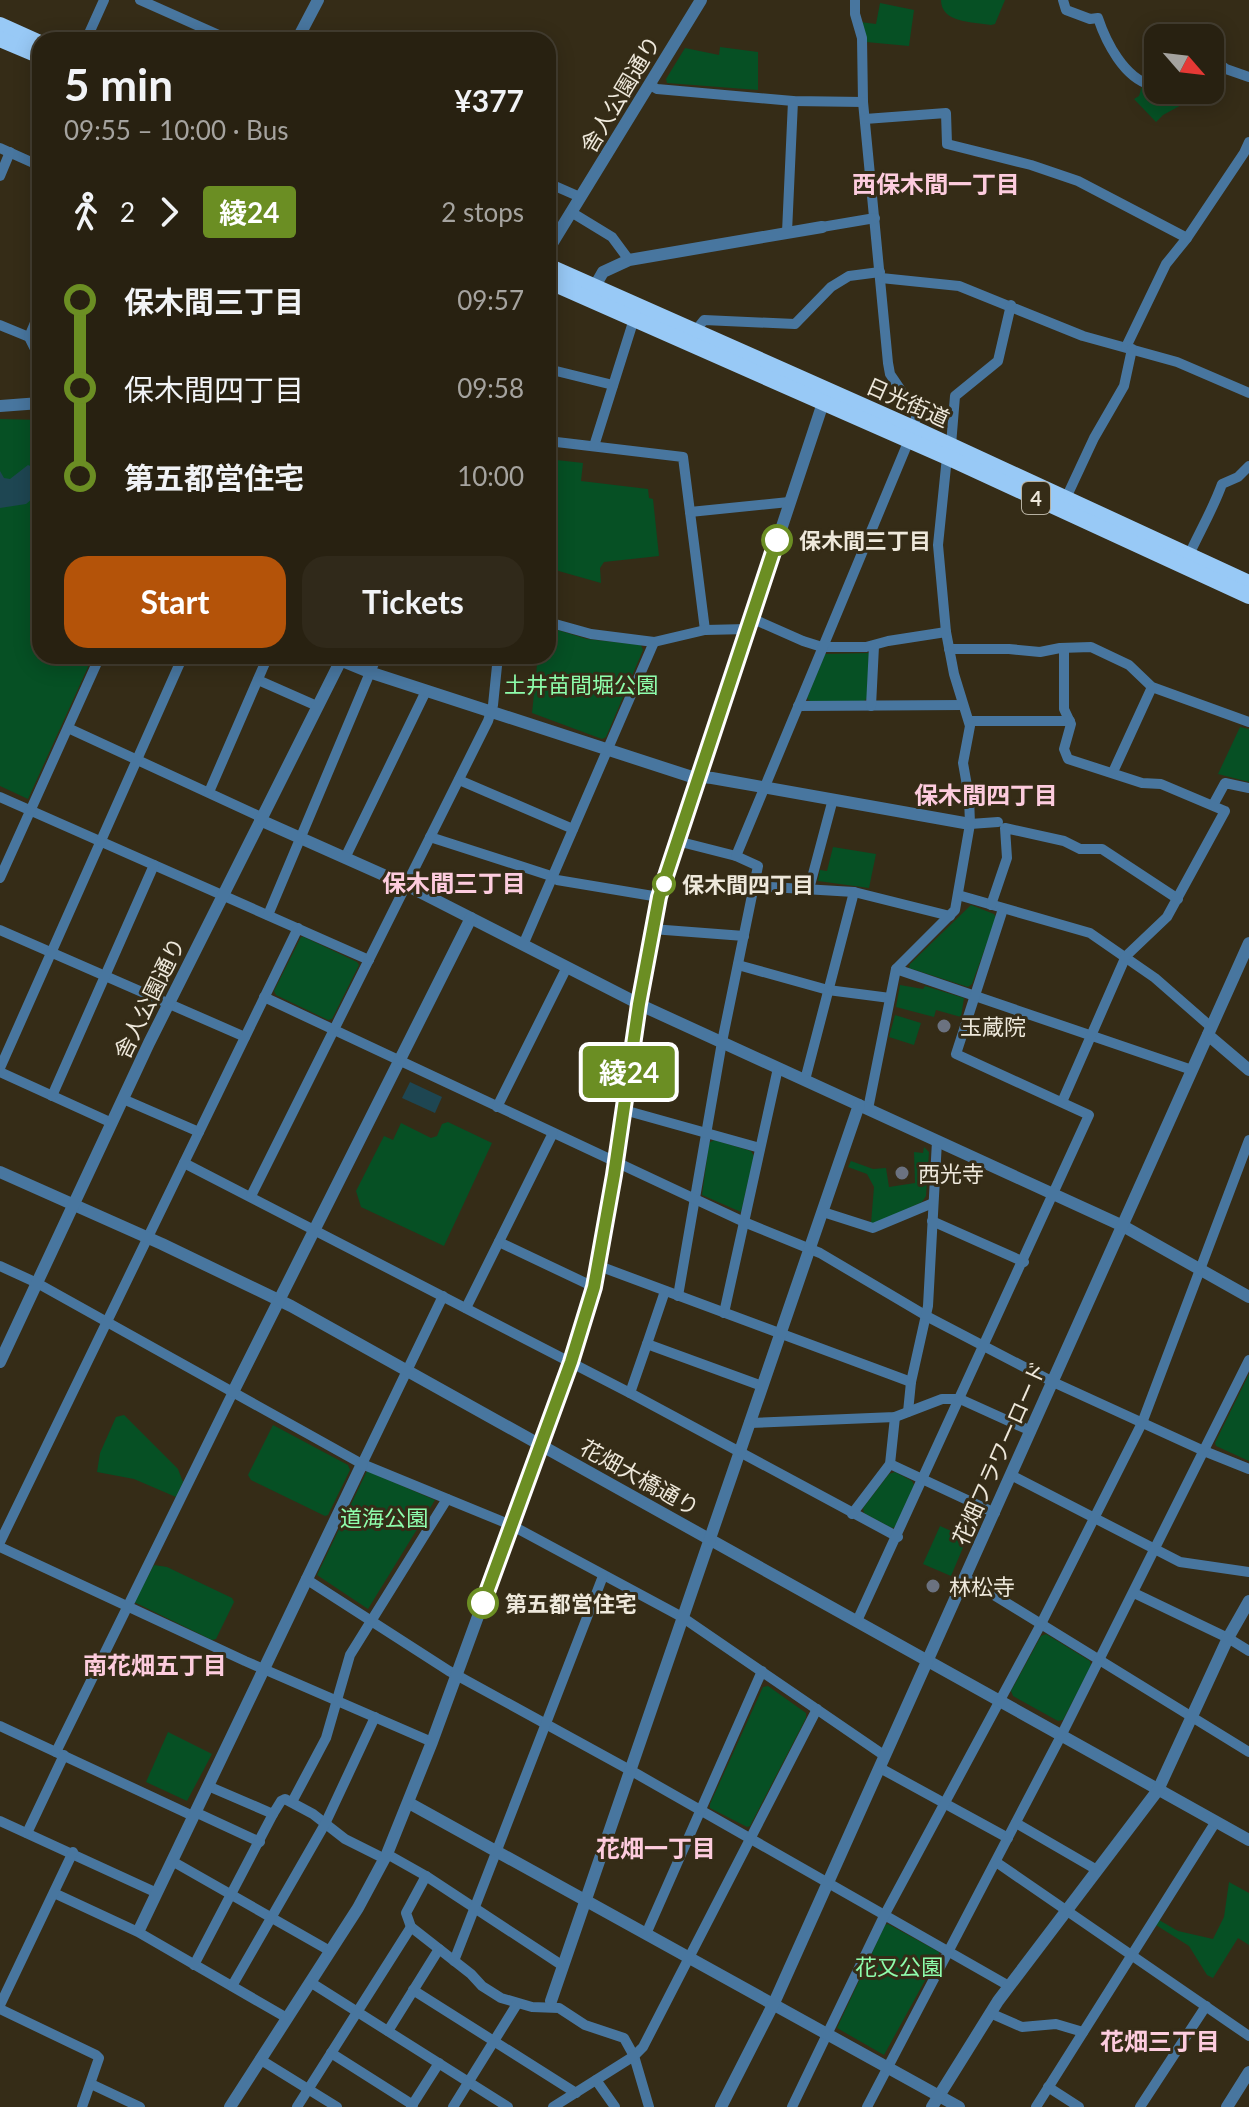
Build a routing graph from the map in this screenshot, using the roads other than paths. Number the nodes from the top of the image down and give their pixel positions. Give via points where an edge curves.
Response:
1 (104, 0) edge
2 (140, 0) edge
3 (318, 0) edge
4 (701, 0) edge
5 (855, 0) edge
6 (1063, 0) edge
7 (90, 32) edge
8 (212, 32) edge
9 (301, 32) edge
10 (2, 36) edge
11 (32, 42) edge
12 (32, 52) edge
13 (1224, 68) edge
14 (1249, 77) edge
15 (1144, 83) edge
16 (650, 85) junction
17 (793, 101) junction
18 (863, 102) junction
19 (865, 119) junction
20 (1249, 142) edge
21 (5, 150) edge
22 (32, 162) edge
23 (0, 176) edge
24 (556, 186) edge
25 (580, 197) junction
26 (571, 212) junction
27 (875, 218) junction
28 (822, 227) joint
29 (787, 232) junction
30 (556, 237) edge
31 (1187, 238) junction
32 (629, 260) junction
33 (556, 269) edge
34 (880, 275) junction
35 (556, 285) edge
36 (595, 286) junction
37 (1011, 305) junction
38 (634, 319) junction
39 (0, 325) edge
40 (32, 330) edge
41 (696, 330) junction
42 (29, 337) junction
43 (32, 343) edge
44 (1129, 348) junction
45 (556, 371) edge
46 (613, 385) junction
47 (1249, 393) edge
48 (825, 396) junction
49 (32, 404) edge
50 (0, 406) edge
51 (911, 434) junction
52 (556, 442) edge
53 (594, 446) junction
54 (949, 451) junction
55 (1249, 466) edge
56 (1066, 498) junction
57 (789, 502) junction
58 (690, 512) junction
59 (1189, 555) junction
60 (1249, 583) edge
61 (1249, 596) edge
62 (556, 624) edge
63 (749, 624) junction
64 (705, 630) junction
65 (946, 632) junction
66 (654, 642) junction
67 (874, 646) junction
68 (822, 647) junction
69 (949, 649) junction
70 (1064, 649) junction
71 (96, 664) edge
72 (179, 664) edge
73 (265, 664) edge
74 (335, 664) edge
75 (352, 664) edge
76 (373, 664) edge
77 (497, 664) edge
78 (369, 672) junction
79 (258, 680) junction
80 (1152, 687) junction
81 (426, 691) junction
82 (963, 705) junction
83 (317, 706) junction
84 (798, 706) junction
85 (871, 706) junction
86 (491, 711) junction
87 (969, 721) junction
88 (1070, 721) junction
89 (1249, 722) edge
90 (68, 728) junction
91 (608, 750) junction
92 (137, 761) junction
93 (1113, 772) junction
94 (699, 776) junction
95 (459, 780) junction
96 (764, 787) junction
97 (1249, 788) edge
98 (209, 792) junction
99 (0, 797) edge
100 (833, 799) junction
101 (1213, 805) junction
102 (31, 811) junction
103 (260, 818) junction
104 (998, 822) dead end
105 (970, 824) junction
106 (573, 829) junction
107 (430, 837) junction
108 (299, 839) junction
109 (677, 841) junction
110 (101, 842) junction
111 (736, 856) junction
112 (345, 858) junction
113 (154, 865) junction
114 (0, 878) edge
115 (552, 878) junction
116 (406, 885) junction
117 (754, 886) junction
118 (809, 889) junction
119 (854, 892) junction
120 (222, 895) junction
121 (958, 895) junction
122 (659, 897) junction
123 (1178, 899) junction
124 (991, 905) junction
125 (1003, 909) junction
126 (268, 915) junction
127 (950, 916) junction
128 (471, 918) junction
129 (298, 928) junction
130 (652, 929) junction
131 (0, 930) edge
132 (744, 936) junction
133 (523, 945) junction
134 (1248, 948) edge
135 (52, 952) junction
136 (1126, 956) junction
137 (369, 960) junction
138 (738, 965) junction
139 (567, 967) junction
140 (896, 969) junction
141 (106, 976) junction
142 (828, 990) junction
143 (976, 996) junction
144 (264, 997) junction
145 (890, 998) junction
146 (168, 1003) junction
147 (639, 1004) junction
148 (334, 1031) junction
149 (1210, 1031) junction
150 (1092, 1036) junction
151 (245, 1037) junction
152 (722, 1042) junction
153 (399, 1061) junction
154 (778, 1068) junction
155 (0, 1070) edge
156 (1192, 1070) junction
157 (1249, 1070) edge
158 (805, 1080) junction
159 (52, 1096) junction
160 (123, 1099) junction
161 (1062, 1102) junction
162 (497, 1107) junction
163 (864, 1107) junction
164 (624, 1110) junction
165 (112, 1123) junction
166 (199, 1132) junction
167 (553, 1133) junction
168 (707, 1133) junction
169 (1249, 1140) edge
170 (937, 1141) junction
171 (760, 1148) junction
172 (616, 1162) junction
173 (184, 1163) junction
174 (0, 1172) edge
175 (1054, 1194) junction
176 (251, 1196) junction
177 (696, 1198) junction
178 (933, 1203) junction
179 (73, 1205) junction
180 (823, 1212) junction
181 (932, 1221) junction
182 (744, 1222) junction
183 (1123, 1226) junction
184 (315, 1230) junction
185 (148, 1237) junction
186 (499, 1242) junction
187 (810, 1250) junction
188 (1024, 1262) junction
189 (0, 1266) edge
190 (599, 1266) junction
191 (1200, 1269) junction
192 (37, 1283) junction
193 (594, 1287) junction
194 (665, 1291) junction
195 (443, 1296) junction
196 (678, 1296) junction
197 (1249, 1297) edge
198 (280, 1300) junction
199 (466, 1308) junction
200 (724, 1313) junction
201 (926, 1315) junction
202 (108, 1322) junction
203 (780, 1333) junction
204 (647, 1344) junction
205 (985, 1346) junction
206 (1249, 1360) edge
207 (0, 1362) edge
208 (571, 1362) junction
209 (408, 1370) junction
210 (911, 1382) junction
211 (1053, 1382) junction
212 (762, 1386) junction
213 (233, 1392) junction
214 (630, 1393) junction
215 (960, 1399) junction
216 (908, 1412) junction
217 (895, 1417) junction
218 (749, 1423) junction
219 (1142, 1423) junction
220 (1031, 1431) junction
221 (541, 1444) junction
222 (1204, 1451) junction
223 (740, 1452) junction
224 (362, 1464) junction
225 (890, 1464) junction
226 (1249, 1469) edge
227 (1011, 1475) junction
228 (924, 1479) junction
229 (447, 1499) junction
230 (995, 1513) junction
231 (852, 1514) junction
232 (1094, 1518) junction
233 (511, 1525) junction
234 (898, 1537) junction
235 (709, 1539) junction
236 (0, 1545) edge
237 (1156, 1549) junction
238 (1249, 1572) edge
239 (603, 1576) junction
240 (966, 1578) junction
241 (306, 1579) junction
242 (1134, 1593) junction
243 (1249, 1601) edge
244 (126, 1606) junction
245 (682, 1617) junction
246 (371, 1620) junction
247 (857, 1621) junction
248 (1041, 1624) junction
249 (1228, 1638) junction
250 (1249, 1651) edge
251 (1100, 1660) junction
252 (928, 1661) junction
253 (264, 1669) junction
254 (762, 1671) junction
255 (457, 1674) junction
256 (338, 1702) junction
257 (1000, 1702) junction
258 (817, 1709) junction
259 (375, 1717) junction
260 (1191, 1717) junction
261 (546, 1723) junction
262 (0, 1726) edge
263 (1061, 1736) junction
264 (432, 1742) junction
265 (1249, 1752) edge
266 (60, 1753) junction
267 (882, 1762) junction
268 (630, 1770) junction
269 (208, 1786) junction
270 (1158, 1790) junction
271 (292, 1802) junction
272 (409, 1803) junction
273 (945, 1804) junction
274 (702, 1811) junction
275 (194, 1814) junction
276 (273, 1814) junction
277 (0, 1821) edge
278 (1016, 1823) junction
279 (1215, 1823) junction
280 (325, 1824) junction
281 (27, 1833) junction
282 (1008, 1838) junction
283 (751, 1839) junction
284 (1249, 1840) edge
285 (260, 1842) junction
286 (497, 1851) junction
287 (73, 1852) junction
288 (386, 1856) junction
289 (172, 1861) junction
290 (996, 1862) junction
291 (1097, 1870) junction
292 (426, 1876) junction
293 (828, 1883) junction
294 (54, 1893) junction
295 (157, 1893) junction
296 (232, 1896) junction
297 (585, 1900) junction
298 (474, 1908) junction
299 (1067, 1910) junction
300 (885, 1914) junction
301 (270, 1919) junction
302 (411, 1927) junction
303 (139, 1930) junction
304 (646, 1934) junction
305 (439, 1949) junction
306 (330, 1951) junction
307 (948, 1951) junction
308 (1133, 1956) junction
309 (689, 1958) junction
310 (454, 1961) junction
311 (194, 1965) junction
312 (563, 1966) junction
313 (310, 1982) junction
314 (232, 1986) junction
315 (1009, 1986) junction
316 (413, 1990) junction
317 (774, 2003) junction
318 (517, 2004) junction
319 (550, 2004) junction
320 (1206, 2006) junction
321 (0, 2007) edge
322 (358, 2012) junction
323 (990, 2013) junction
324 (287, 2018) junction
325 (388, 2031) junction
326 (1083, 2032) junction
327 (828, 2033) junction
328 (1249, 2036) edge
329 (494, 2041) junction
330 (331, 2053) junction
331 (634, 2056) junction
332 (261, 2060) junction
333 (439, 2063) junction
334 (888, 2066) junction
335 (1249, 2072) edge
336 (596, 2080) junction
337 (469, 2083) junction
338 (91, 2084) junction
339 (1048, 2087) junction
340 (308, 2089) junction
341 (576, 2093) junction
342 (940, 2094) junction
343 (412, 2106) edge
344 (82, 2107) edge
345 (140, 2107) edge
346 (230, 2107) edge
347 (297, 2107) edge
348 (337, 2107) edge
349 (453, 2107) edge
350 (508, 2107) edge
351 (553, 2107) edge
352 (615, 2107) edge
353 (649, 2107) edge
354 (721, 2107) edge
355 (792, 2107) edge
356 (867, 2107) edge
357 (932, 2107) edge
358 (959, 2107) edge
359 (1036, 2107) edge
360 (1079, 2107) edge
361 (1140, 2107) edge
362 (1227, 2107) edge

1 - 7 street
2 - 8 street
3 - 9 street
4 - 16 street, 舎人公園通り
5 - 18 street via 862,38
6 - 15 street via 1066,10 1098,18 1109,45
10 - 11 highway
10 - 12 highway
13 - 14 street
16 - 17 street
16 - 25 street, 舎人公園通り
17 - 18 street
17 - 29 street
18 - 19 street
19 - 27 street
19 - 31 street via 946,113 947,144 1078,181
20 - 31 street
21 - 22 street
21 - 23 street
24 - 25 street
25 - 26 street, 舎人公園通り
26 - 30 street, 舎人公園通り
26 - 32 street via 612,237
27 - 28 street
27 - 34 street
28 - 29 street
29 - 32 street
31 - 44 street via 1166,264
32 - 36 street via 603,272
33 - 36 highway, 日光街道 / 4
34 - 37 street via 959,286
34 - 41 street via 849,276 795,324 704,320
34 - 51 street via 890,374 917,414
35 - 38 highway, 日光街道 / 4
36 - 41 highway, 日光街道 / 4
37 - 44 street via 1083,336
37 - 54 street via 998,361 955,396
38 - 46 street
38 - 48 highway, 日光街道 / 4
39 - 42 street
40 - 42 street
41 - 48 highway, 日光街道 / 4
42 - 43 street
44 - 47 street via 1205,372
44 - 56 street via 1124,386
45 - 46 street
46 - 53 street
48 - 51 highway, 日光街道 / 4
48 - 57 street
49 - 50 street
51 - 54 highway, 日光街道 / 4
51 - 68 street
52 - 53 street
53 - 58 street via 683,457
54 - 56 highway, 日光街道 / 4
54 - 61 highway, 日光街道 / 4
54 - 65 street via 938,545
55 - 59 street via 1222,484
56 - 59 highway, 日光街道 / 4
57 - 58 street
57 - 63 street
58 - 64 street
59 - 60 highway, 日光街道 / 4
62 - 66 street
63 - 64 street
63 - 68 street
63 - 94 street
64 - 66 street
65 - 67 street
65 - 69 street
66 - 91 street
67 - 68 street
67 - 85 street
68 - 84 street
69 - 70 street
69 - 82 street
70 - 80 street via 1091,647 1111,655
70 - 88 street via 1064,709
71 - 90 street
72 - 92 street
73 - 79 street
74 - 83 street, 舎人公園通り
75 - 78 street
76 - 78 street
77 - 86 street
78 - 81 street
78 - 108 street
79 - 83 street
79 - 98 street
80 - 89 street
80 - 93 street
81 - 86 street
81 - 112 street
82 - 85 street
82 - 87 street
83 - 103 street, 舎人公園通り
84 - 85 street
84 - 96 street
86 - 91 street
86 - 95 street
87 - 88 street
87 - 105 street via 963,763
88 - 93 street via 1064,754 1078,764
90 - 92 street
90 - 102 street
91 - 94 street
91 - 106 street
92 - 98 street
92 - 110 street
93 - 101 street
94 - 96 street
94 - 109 street
95 - 106 street
95 - 107 street
96 - 100 street
96 - 111 street
97 - 101 street via 1225,783
98 - 103 street
99 - 102 street
100 - 105 street
100 - 118 street
101 - 123 street via 1225,815
102 - 110 street
102 - 114 street
103 - 108 street
103 - 120 street, 舎人公園通り
104 - 105 street
105 - 121 street
106 - 115 street
107 - 115 street
107 - 116 street
108 - 112 street
108 - 126 street
109 - 111 street
109 - 122 street
110 - 113 street
110 - 135 street
111 - 117 street via 758,866
112 - 116 street
113 - 120 street
113 - 141 street
115 - 122 street
115 - 133 street
116 - 128 street
116 - 137 street
117 - 118 street
117 - 132 street
118 - 119 street
119 - 127 street
119 - 142 street
120 - 126 street
120 - 146 street, 舎人公園通り
121 - 124 street
121 - 127 street
122 - 130 street
123 - 124 street via 1102,849 1080,849 1005,828 1007,858
123 - 136 street via 1167,917
124 - 125 street
125 - 136 street via 1079,929
125 - 143 street
126 - 129 street
127 - 140 street
128 - 133 street
128 - 153 street
129 - 137 street
129 - 144 street
130 - 132 street
130 - 147 street
131 - 135 street
132 - 138 street
133 - 139 street
134 - 149 street, 花畑フラワーロード
135 - 141 street
135 - 155 street
136 - 149 street
136 - 150 street
137 - 148 street
138 - 142 street
138 - 152 street
139 - 147 street
139 - 162 street
140 - 143 street
140 - 145 street
141 - 146 street
141 - 159 street
142 - 145 street
142 - 158 street
143 - 150 street
143 - 161 street via 956,1054
144 - 148 street
144 - 151 street
145 - 163 street
146 - 151 street
146 - 160 street, 舎人公園通り
147 - 152 street
147 - 164 street
148 - 153 street
148 - 176 street
149 - 156 street, 花畑フラワーロード
149 - 157 street
150 - 156 street
150 - 161 street
151 - 166 street
152 - 154 street
152 - 168 street
153 - 162 street
153 - 184 street
154 - 158 street
154 - 171 street
155 - 159 street
156 - 183 street, 花畑フラワーロード
158 - 163 street
159 - 165 street
160 - 165 street, 舎人公園通り
160 - 166 street
161 - 175 street via 1089,1115
162 - 167 street
163 - 170 street
163 - 180 street
164 - 168 street
164 - 172 street
165 - 179 street, 舎人公園通り
166 - 173 street
167 - 172 street
167 - 186 street
168 - 171 street
168 - 177 street
169 - 191 street
170 - 175 street
170 - 178 street
171 - 182 street
172 - 177 street
172 - 190 street
173 - 176 street
173 - 185 street
174 - 179 street, 花畑大橋通り
175 - 183 street
175 - 188 street
176 - 184 street
177 - 182 street
177 - 196 street
178 - 180 street via 873,1228
178 - 181 street
179 - 185 street, 花畑大橋通り
179 - 192 street, 舎人公園通り
180 - 187 street
181 - 188 street
181 - 201 street
182 - 187 street
182 - 200 street
183 - 191 street
183 - 211 street, 花畑フラワーロード
184 - 195 street
184 - 198 street
185 - 198 street, 花畑大橋通り
185 - 202 street
186 - 193 street
186 - 199 street
187 - 201 street
187 - 203 street
188 - 205 street
189 - 192 street
190 - 193 street
190 - 194 street
191 - 197 street
191 - 219 street
192 - 202 street
192 - 207 street, 舎人公園通り
193 - 208 street
194 - 196 street
194 - 204 street
195 - 199 street
195 - 209 street
196 - 200 street
198 - 209 street, 花畑大橋通り
198 - 213 street
199 - 208 street
200 - 203 street
201 - 205 street
201 - 210 street
202 - 213 street
202 - 236 street
203 - 210 street
203 - 212 street
204 - 212 street
204 - 214 street
205 - 211 street
205 - 215 street
206 - 222 street
208 - 214 street
208 - 221 street
209 - 221 street, 花畑大橋通り
209 - 224 street
210 - 216 street
211 - 219 street
211 - 220 street, 花畑フラワーロード
212 - 218 street
213 - 224 street
213 - 244 street
214 - 223 street
215 - 216 street via 942,1399
215 - 220 street
215 - 228 street
216 - 217 street
217 - 218 street
217 - 225 street
218 - 223 street
219 - 222 street
219 - 232 street
220 - 227 street, 花畑フラワーロード
221 - 233 street
221 - 235 street, 花畑大橋通り
222 - 226 street
222 - 237 street
223 - 231 street
223 - 235 street
224 - 229 street
224 - 241 street
225 - 228 street
225 - 231 street
227 - 230 street, 花畑フラワーロード
227 - 232 street
228 - 230 street
228 - 234 street
229 - 233 street
229 - 246 street
230 - 240 street, 花畑フラワーロード
231 - 234 street
232 - 237 street
232 - 248 street
233 - 239 street
233 - 255 street
234 - 247 street
235 - 245 street
235 - 247 street, 花畑大橋通り
236 - 244 street
237 - 238 street via 1180,1562
237 - 242 street
239 - 245 street
239 - 261 street
240 - 248 street
240 - 252 street, 花畑フラワーロード
241 - 246 street
241 - 253 street
242 - 249 street
242 - 251 street
243 - 249 street
244 - 253 street
244 - 266 street
245 - 254 street
245 - 268 street
246 - 255 street
246 - 256 street via 350,1655
247 - 252 street, 花畑大橋通り
248 - 251 street
248 - 257 street
249 - 250 street
249 - 260 street
251 - 260 street
251 - 263 street
252 - 257 street, 花畑大橋通り
252 - 267 street, 花畑フラワーロード
253 - 256 street
253 - 269 street
254 - 258 street
254 - 274 street
255 - 261 street
255 - 264 street
256 - 259 street
256 - 271 street via 326,1738
257 - 263 street, 花畑大橋通り
257 - 273 street
258 - 267 street
258 - 283 street
259 - 264 street
259 - 280 street
260 - 265 street
260 - 270 street
261 - 268 street
261 - 286 street
262 - 266 street
263 - 270 street, 花畑大橋通り
263 - 278 street
264 - 272 street
266 - 275 street
266 - 281 street
267 - 273 street
267 - 293 street, 花畑フラワーロード
268 - 274 street
268 - 297 street
269 - 275 street
269 - 276 street
270 - 279 street, 花畑大橋通り
270 - 291 street
271 - 276 street via 281,1801
271 - 280 street
272 - 286 street
272 - 288 street
273 - 282 street
273 - 300 street
274 - 283 street
274 - 304 street
275 - 285 street
275 - 289 street
276 - 285 street
277 - 281 street
278 - 282 street
278 - 291 street
279 - 284 street, 花畑大橋通り
279 - 308 street
280 - 288 street
280 - 301 street
281 - 287 street
282 - 290 street
283 - 293 street
283 - 309 street
285 - 296 street
286 - 297 street
286 - 298 street
287 - 294 street
287 - 295 street
288 - 292 street
288 - 306 street
289 - 295 street
289 - 296 street
290 - 299 street
290 - 307 street
291 - 299 street
292 - 298 street
292 - 302 street via 406,1913
293 - 300 street
293 - 317 street, 花畑フラワーロード
294 - 303 street
294 - 321 street
295 - 303 street
296 - 301 street
296 - 311 street
297 - 304 street
297 - 312 street
298 - 310 street
298 - 312 street
299 - 308 street
299 - 315 street
300 - 307 street
300 - 327 street
301 - 306 street
301 - 314 street
302 - 305 street
302 - 322 street
303 - 311 street
304 - 309 street
305 - 310 street
305 - 316 street
306 - 313 street
307 - 315 street
307 - 334 street
308 - 320 street
308 - 326 street
309 - 317 street
309 - 331 street
310 - 318 street via 482,1986
311 - 314 street
312 - 319 street
313 - 322 street
313 - 324 street
314 - 324 street
315 - 323 street
316 - 325 street
316 - 329 street
317 - 327 street
317 - 354 street, 花畑フラワーロード
318 - 319 street
318 - 329 street
319 - 331 street via 585,2025 624,2038
320 - 328 street
320 - 361 street
321 - 338 street via 96,2055
322 - 325 street
322 - 330 street
323 - 326 street via 1022,2027 1056,2024
323 - 342 street
324 - 332 street
325 - 333 street
326 - 339 street
327 - 334 street
327 - 355 street
329 - 337 street
329 - 341 street
330 - 340 street
330 - 343 street
331 - 336 street
331 - 353 street
332 - 340 street
332 - 346 street
333 - 337 street
333 - 343 street
334 - 342 street
334 - 356 street
335 - 362 street
336 - 341 street
336 - 352 street
337 - 349 street
337 - 350 street
338 - 344 street
338 - 345 street
339 - 359 street
339 - 360 street
340 - 347 street
340 - 348 street
341 - 351 street
342 - 357 street
342 - 358 street

